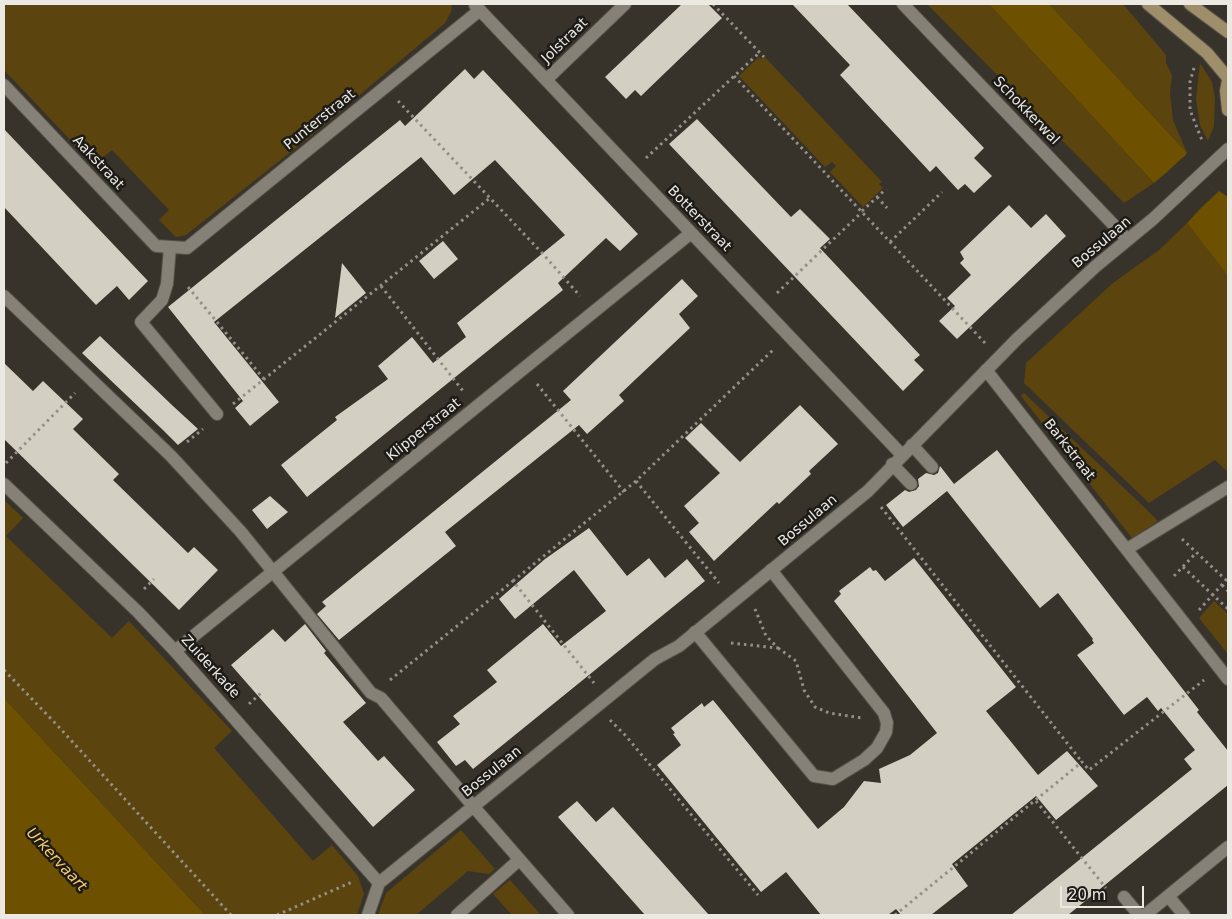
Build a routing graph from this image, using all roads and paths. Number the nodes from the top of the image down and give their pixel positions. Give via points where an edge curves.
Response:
1 (625, 4) edge
2 (713, 4) edge
3 (903, 4) edge
4 (1148, 4) edge
5 (1190, 4) edge
6 (477, 7) edge
7 (1228, 32) edge
8 (759, 53) junction
9 (764, 57) dead end
10 (1195, 63) dead end
11 (734, 76) junction
12 (547, 79) junction
13 (1228, 79) edge
14 (4, 85) edge
15 (403, 107) dead end
16 (1228, 110) edge
17 (1204, 145) dead end
18 (1228, 149) edge
19 (651, 154) dead end
20 (886, 188) dead end
21 (942, 192) dead end
22 (877, 197) junction
23 (490, 198) junction
24 (887, 208) dead end
25 (862, 212) junction
26 (691, 233) junction
27 (1128, 240) junction
28 (890, 242) junction
29 (174, 247) junction
30 (185, 283) dead end
31 (381, 286) junction
32 (780, 290) dead end
33 (575, 291) dead end
34 (4, 296) edge
35 (978, 336) dead end
36 (768, 356) dead end
37 (986, 370) junction
38 (264, 379) junction
39 (536, 384) dead end
40 (82, 386) dead end
41 (458, 386) dead end
42 (222, 412) joint
43 (205, 428) dead end
44 (185, 444) dead end
45 (912, 445) junction
46 (902, 455) junction
47 (8, 461) dead end
48 (892, 464) junction
49 (932, 467) dead end
50 (636, 481) junction
51 (4, 484) edge
52 (911, 484) dead end
53 (1228, 487) edge
54 (624, 492) junction
55 (882, 508) dead end
56 (1127, 549) junction
57 (1183, 567) junction
58 (771, 570) junction
59 (273, 572) junction
60 (154, 579) dead end
61 (1227, 579) edge
62 (513, 581) junction
63 (719, 582) dead end
64 (1169, 582) dead end
65 (1222, 585) junction
66 (143, 590) dead end
67 (1228, 591) edge
68 (1213, 595) junction
69 (754, 608) dead end
70 (1228, 609) edge
71 (1195, 614) dead end
72 (695, 632) junction
73 (728, 642) dead end
74 (778, 648) junction
75 (175, 650) junction
76 (4, 670) edge
77 (1228, 679) edge
78 (591, 680) dead end
79 (387, 682) dead end
80 (1198, 684) dead end
81 (262, 692) dead end
82 (249, 704) dead end
83 (606, 715) dead end
84 (866, 718) dead end
85 (1082, 762) junction
86 (1036, 801) junction
87 (473, 806) junction
88 (1228, 847) edge
89 (519, 860) junction
90 (360, 879) dead end
91 (379, 883) junction
92 (1110, 894) dead end
93 (758, 895) dead end
94 (1168, 896) junction
95 (1124, 897) dead end
96 (231, 915) edge
97 (277, 915) edge
98 (368, 915) edge
99 (457, 915) edge
100 (568, 915) edge
101 (895, 915) edge
102 (1139, 915) edge
103 (1145, 915) edge
104 (1184, 915) edge

1 - 12 street, Jolstraat
2 - 8 path
3 - 27 street, Schokkerwal
4 - 13 main road via 1207,53
5 - 7 main road
6 - 12 street, Botterstraat
6 - 29 street, Punterstraat via 187,248
8 - 9 path
8 - 11 path
10 - 17 path via 1190,82 1190,110
11 - 19 path
11 - 25 path
12 - 26 street, Botterstraat
13 - 16 main road
14 - 29 street, Aakstraat via 156,246
15 - 23 path
18 - 27 street, Bossulaan
20 - 22 path
21 - 28 path
22 - 24 path
22 - 25 path
23 - 31 path
23 - 33 path
25 - 28 path
25 - 32 path
26 - 46 street, Botterstraat
26 - 59 street, Klipperstraat
27 - 37 street, Bossulaan
28 - 35 path
29 - 42 street via 162,300 141,322
30 - 38 path
31 - 38 path
31 - 41 path
34 - 59 street via 171,456
36 - 50 path
37 - 45 street, Bossulaan
37 - 56 street, Barkstraat
38 - 42 path
39 - 54 path
40 - 47 path
43 - 44 path
45 - 46 street, Bossulaan
45 - 49 street
46 - 48 street, Bossulaan
48 - 52 street
48 - 58 street, Bossulaan via 868,491
50 - 54 path
50 - 63 path
51 - 75 street, Zuiderkade
53 - 56 street
54 - 62 path
55 - 85 path
56 - 77 street, Barkstraat via 1140,575
57 - 61 path via 1198,554
57 - 64 path
57 - 68 path
58 - 72 street, Bossulaan
58 - 72 street via 884,713 888,723 886,732 877,748 864,760 833,779 814,776
59 - 75 street, Klipperstraat
59 - 87 street via 371,693 381,698
60 - 66 path
61 - 65 path
62 - 78 path
62 - 79 path
65 - 67 path
65 - 68 path
68 - 70 path
68 - 71 path
69 - 74 path via 766,636
72 - 87 street, Bossulaan via 679,646 655,659
73 - 74 path
74 - 84 path via 796,661 804,690 815,707 829,713
75 - 91 street, Zuiderkade
76 - 96 path
80 - 85 path via 1089,770
81 - 82 path
83 - 93 path
85 - 86 path
86 - 92 path
86 - 101 path
87 - 89 street
87 - 91 street, Bossulaan
88 - 94 street
89 - 99 street
89 - 100 street
90 - 97 path
91 - 98 street
94 - 103 street
94 - 104 street
95 - 102 street

